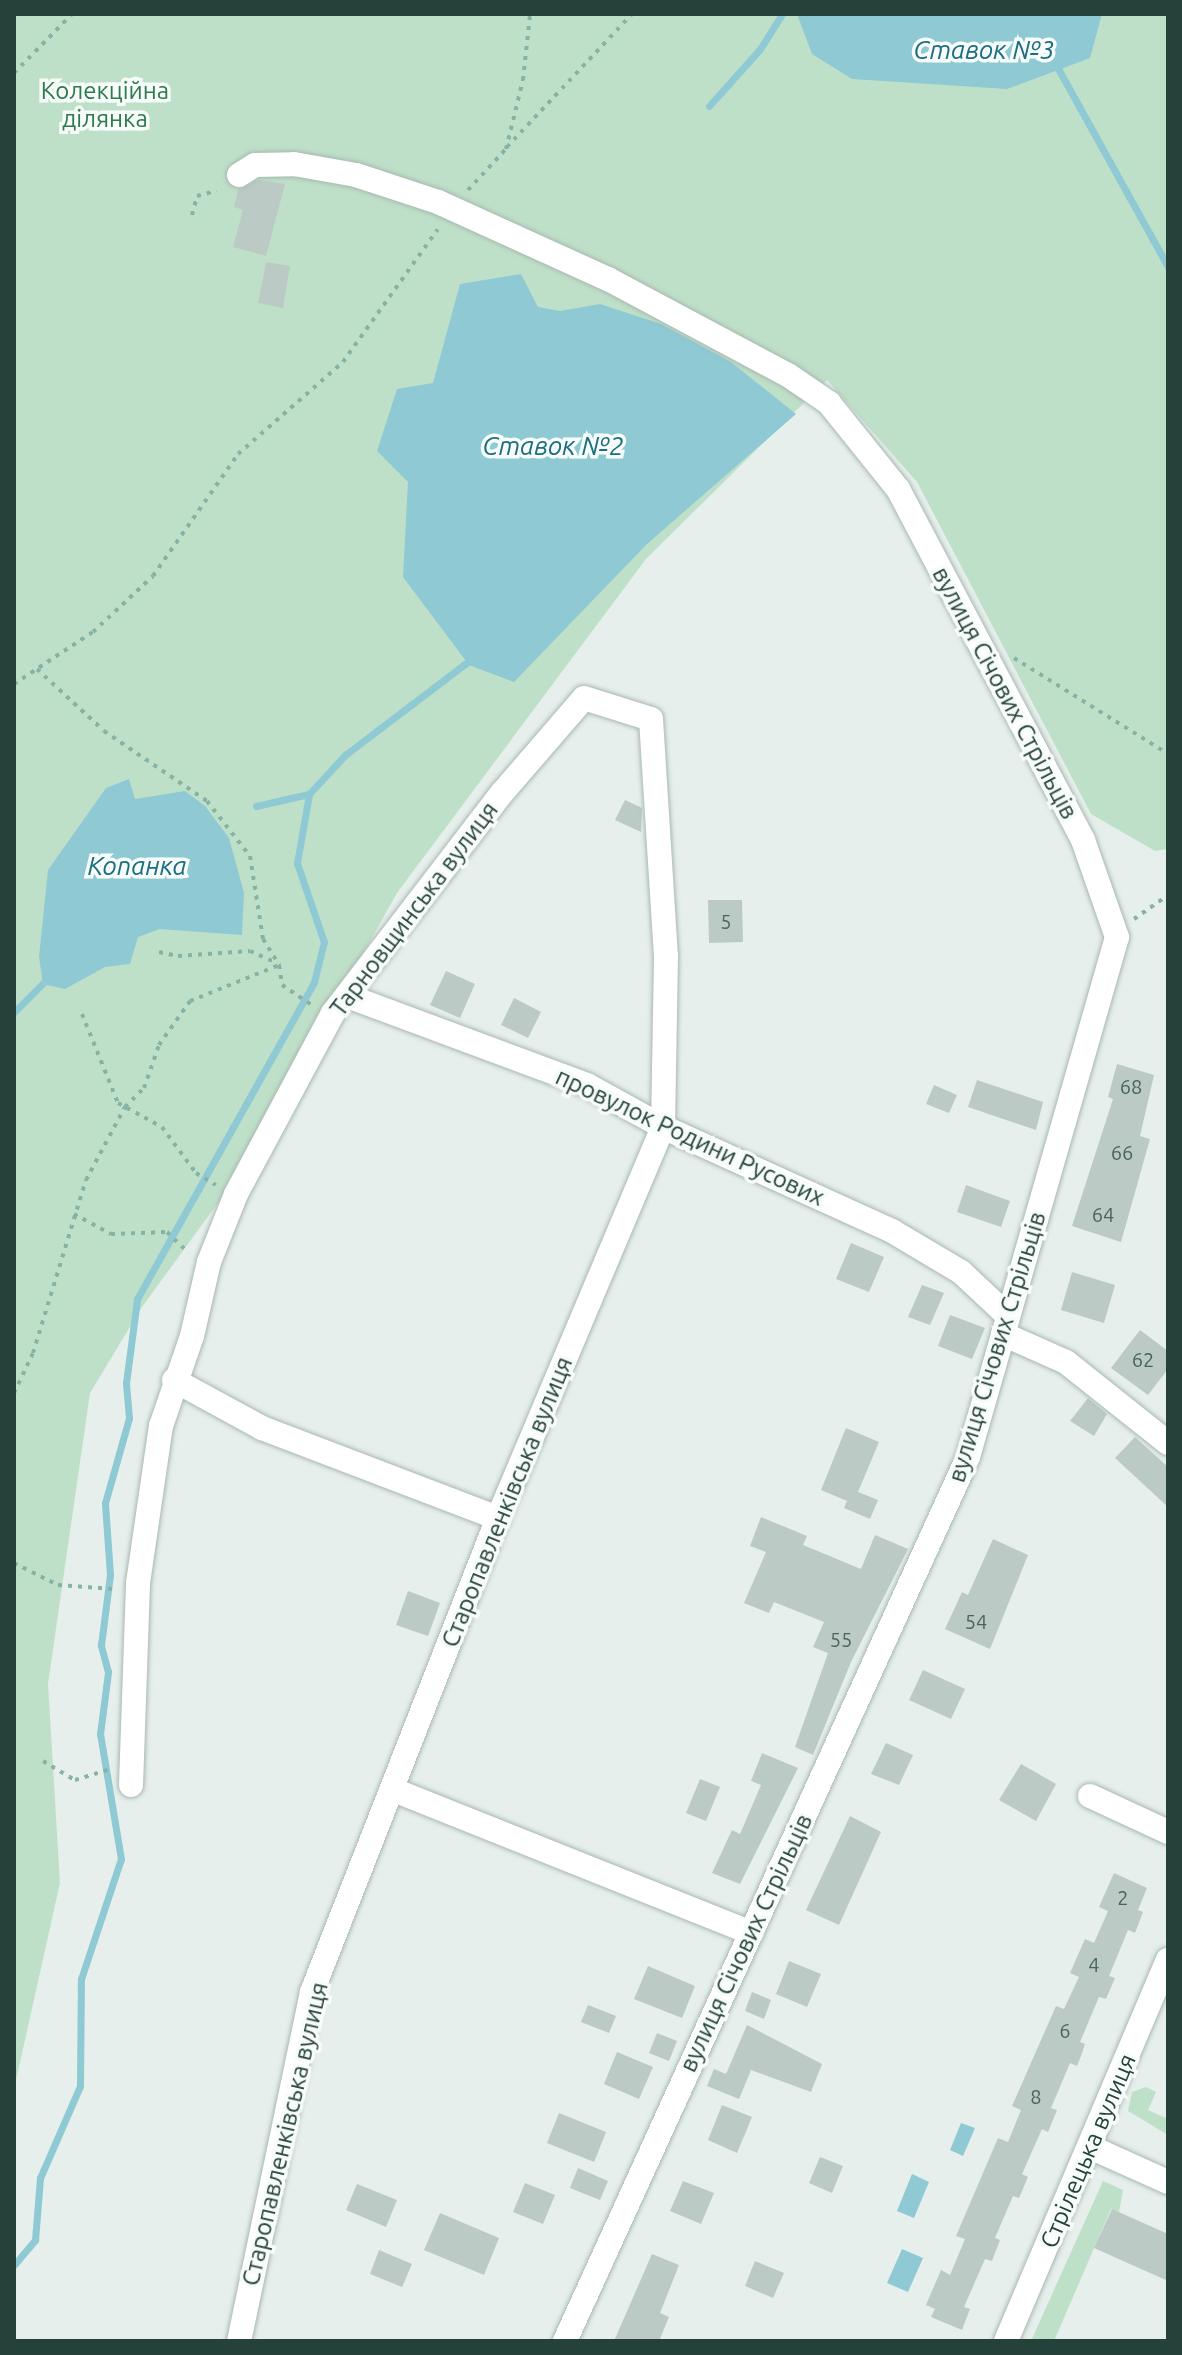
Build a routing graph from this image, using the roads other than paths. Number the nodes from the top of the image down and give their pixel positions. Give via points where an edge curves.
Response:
1 (239, 175) dead end
2 (584, 698) joint
3 (350, 997) junction
4 (663, 1127) junction
5 (1006, 1325) junction
6 (174, 1380) junction
7 (1168, 1443) edge
8 (498, 1518) junction
9 (131, 1785) dead end
10 (394, 1790) junction
11 (1090, 1796) dead end
12 (1168, 1832) edge
13 (751, 1933) junction
14 (1168, 1960) edge
15 (1090, 2147) junction
16 (1168, 2182) edge
17 (239, 2341) edge
18 (565, 2341) edge
19 (1006, 2341) edge

1 - 5 street, вулиця Січових Стрільців via 255,165 294,164 356,175 452,208 608,279 788,375 829,403 898,489 1083,840 1117,937
2 - 3 street, Тарновщинська вулиця via 502,793
2 - 4 street, Старопавленківська вулиця via 651,719 666,956
3 - 4 street, провулок Родини Русових via 587,1085
3 - 6 street, Тарновщинська вулиця via 333,1013 236,1194 209,1262 192,1336
4 - 5 street, провулок Родини Русових via 892,1231 961,1272
4 - 8 street, Старопавленківська вулиця
5 - 7 street, провулок Родини Русових via 1066,1362
5 - 13 street, вулиця Січових Стрільців via 968,1457
6 - 8 street via 262,1428
6 - 9 street, Тарновщинська вулиця via 161,1426 138,1583
8 - 10 street, Старопавленківська вулиця
10 - 13 street
10 - 17 street, Старопавленківська вулиця via 312,1992
11 - 12 street
13 - 18 street, вулиця Січових Стрільців
14 - 15 street, Стрілецька вулиця
15 - 16 street
15 - 19 street, Стрілецька вулиця

